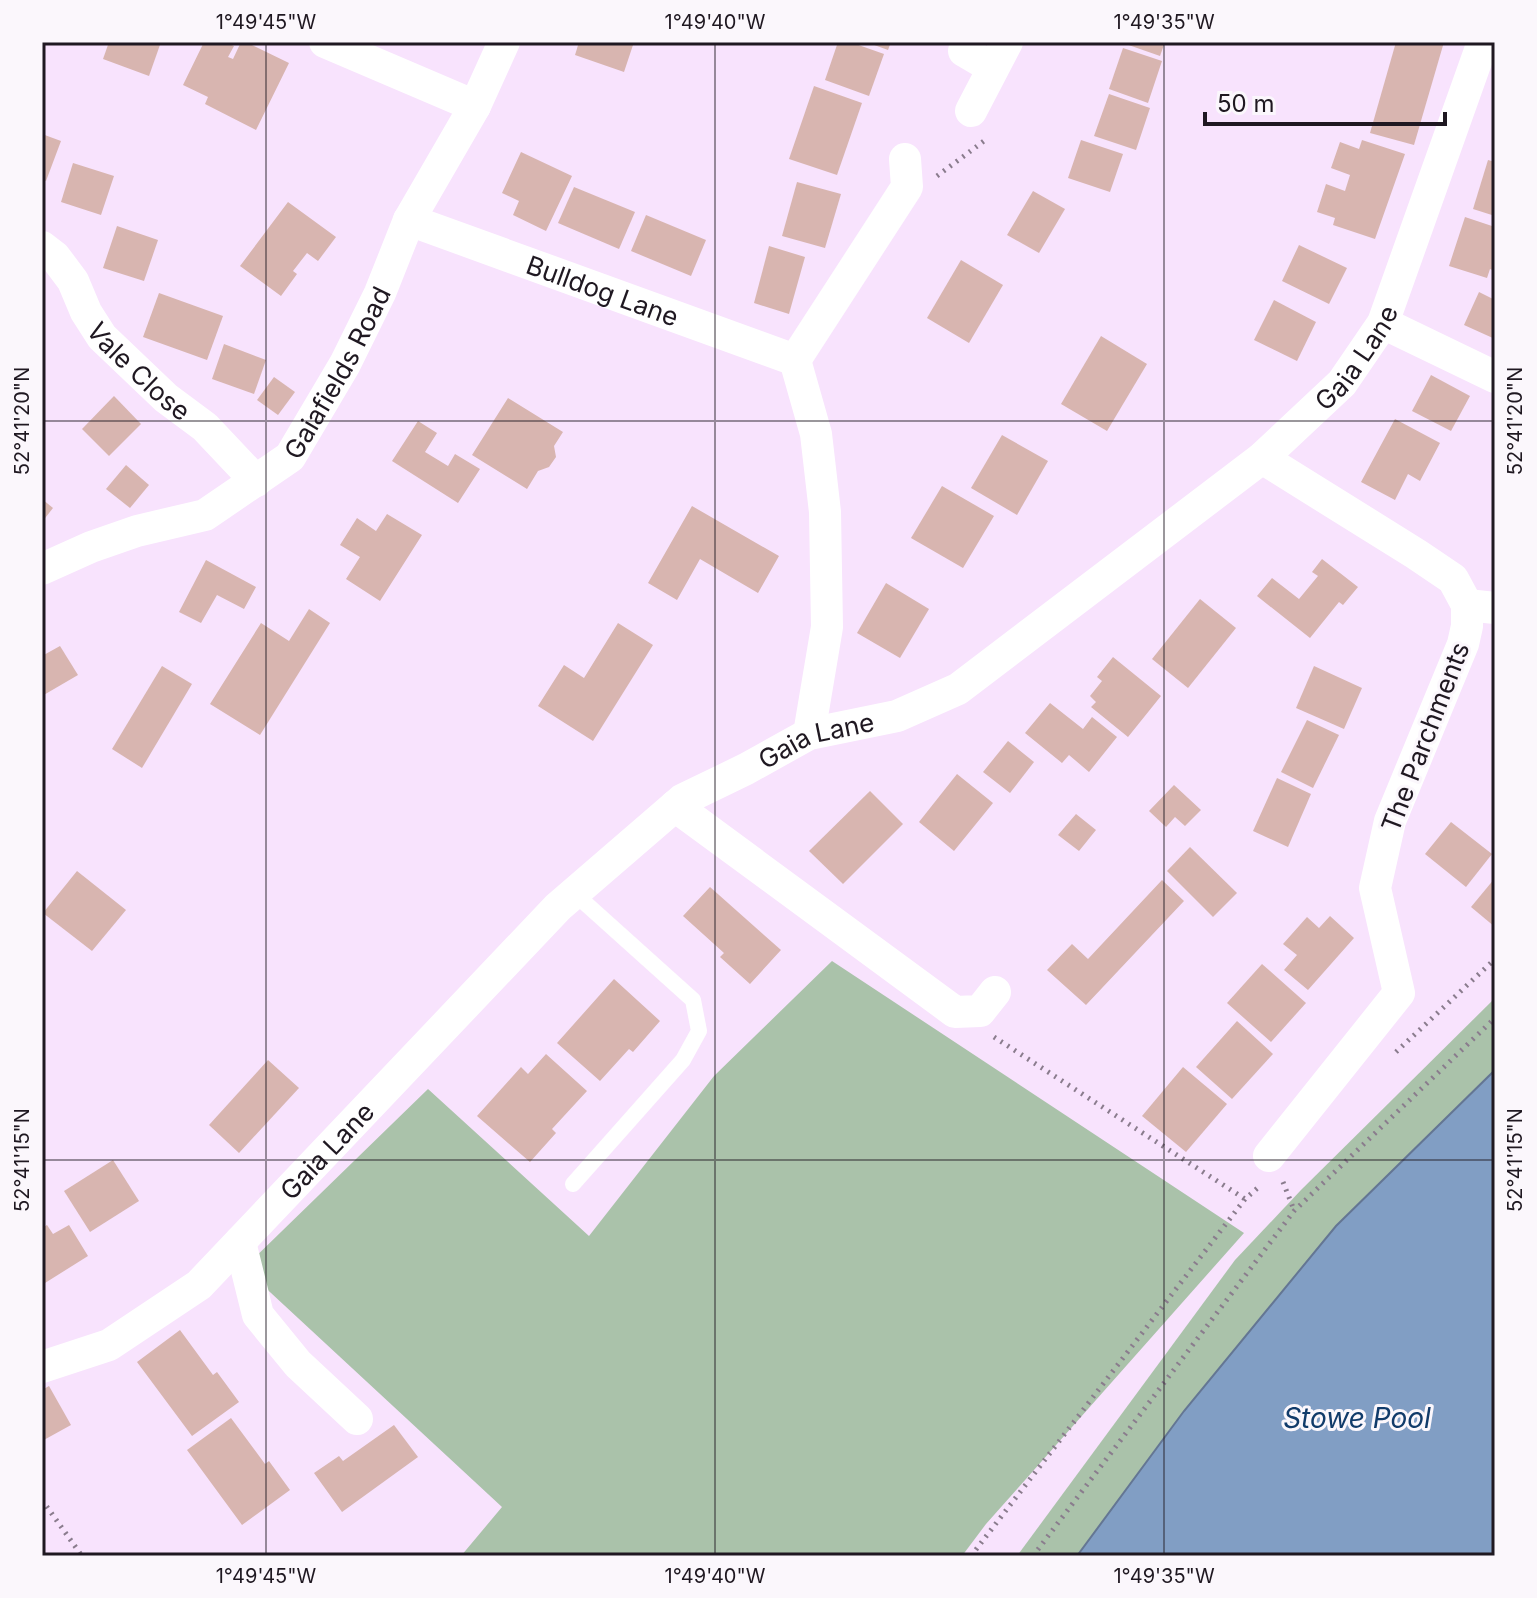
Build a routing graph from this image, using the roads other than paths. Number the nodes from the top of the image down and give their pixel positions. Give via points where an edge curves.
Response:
1 (325, 42) edge
2 (504, 42) edge
3 (1483, 42) edge
4 (964, 51) dead end
5 (1000, 55) edge
6 (475, 106) junction
7 (971, 111) road end
8 (912, 177) road end
9 (409, 220) junction
10 (42, 247) edge
11 (1383, 323) junction
12 (795, 360) junction
13 (1495, 377) edge
14 (1262, 458) junction
15 (256, 481) junction
16 (42, 569) edge
17 (1481, 606) edge
18 (809, 734) junction
19 (675, 806) junction
20 (574, 893) junction
21 (995, 992) dead end
22 (1271, 1169) road end
23 (573, 1184) dead end
24 (240, 1242) junction
25 (42, 1367) edge
26 (357, 1419) dead end

1 - 6 street
2 - 6 street, Gaiafields Road
3 - 11 street, Gaia Lane
4 - 5 street
5 - 7 street
6 - 9 street, Gaiafields Road
8 - 12 street
9 - 12 street, Bulldog Lane
9 - 15 street, Gaiafields Road via 345,364 290,457
10 - 15 street, Vale Close via 73,281 102,337 205,427
11 - 13 street
11 - 14 street, Gaia Lane via 1342,383
12 - 18 street via 816,434 825,512 827,627
14 - 17 street, The Parchments via 1453,579
14 - 18 street, Gaia Lane via 958,689 897,716
15 - 16 street, Gaiafields Road via 205,515 137,531
17 - 22 street, The Parchments via 1467,626 1390,821 1375,888 1399,993
18 - 19 street, Gaia Lane
19 - 20 street, Gaia Lane
19 - 21 street via 955,1012 980,1011
20 - 23 lane via 693,1000 699,1031 683,1060
20 - 24 street, Gaia Lane
24 - 25 street, Gaia Lane via 199,1285 109,1345
24 - 26 street via 258,1315 298,1364

